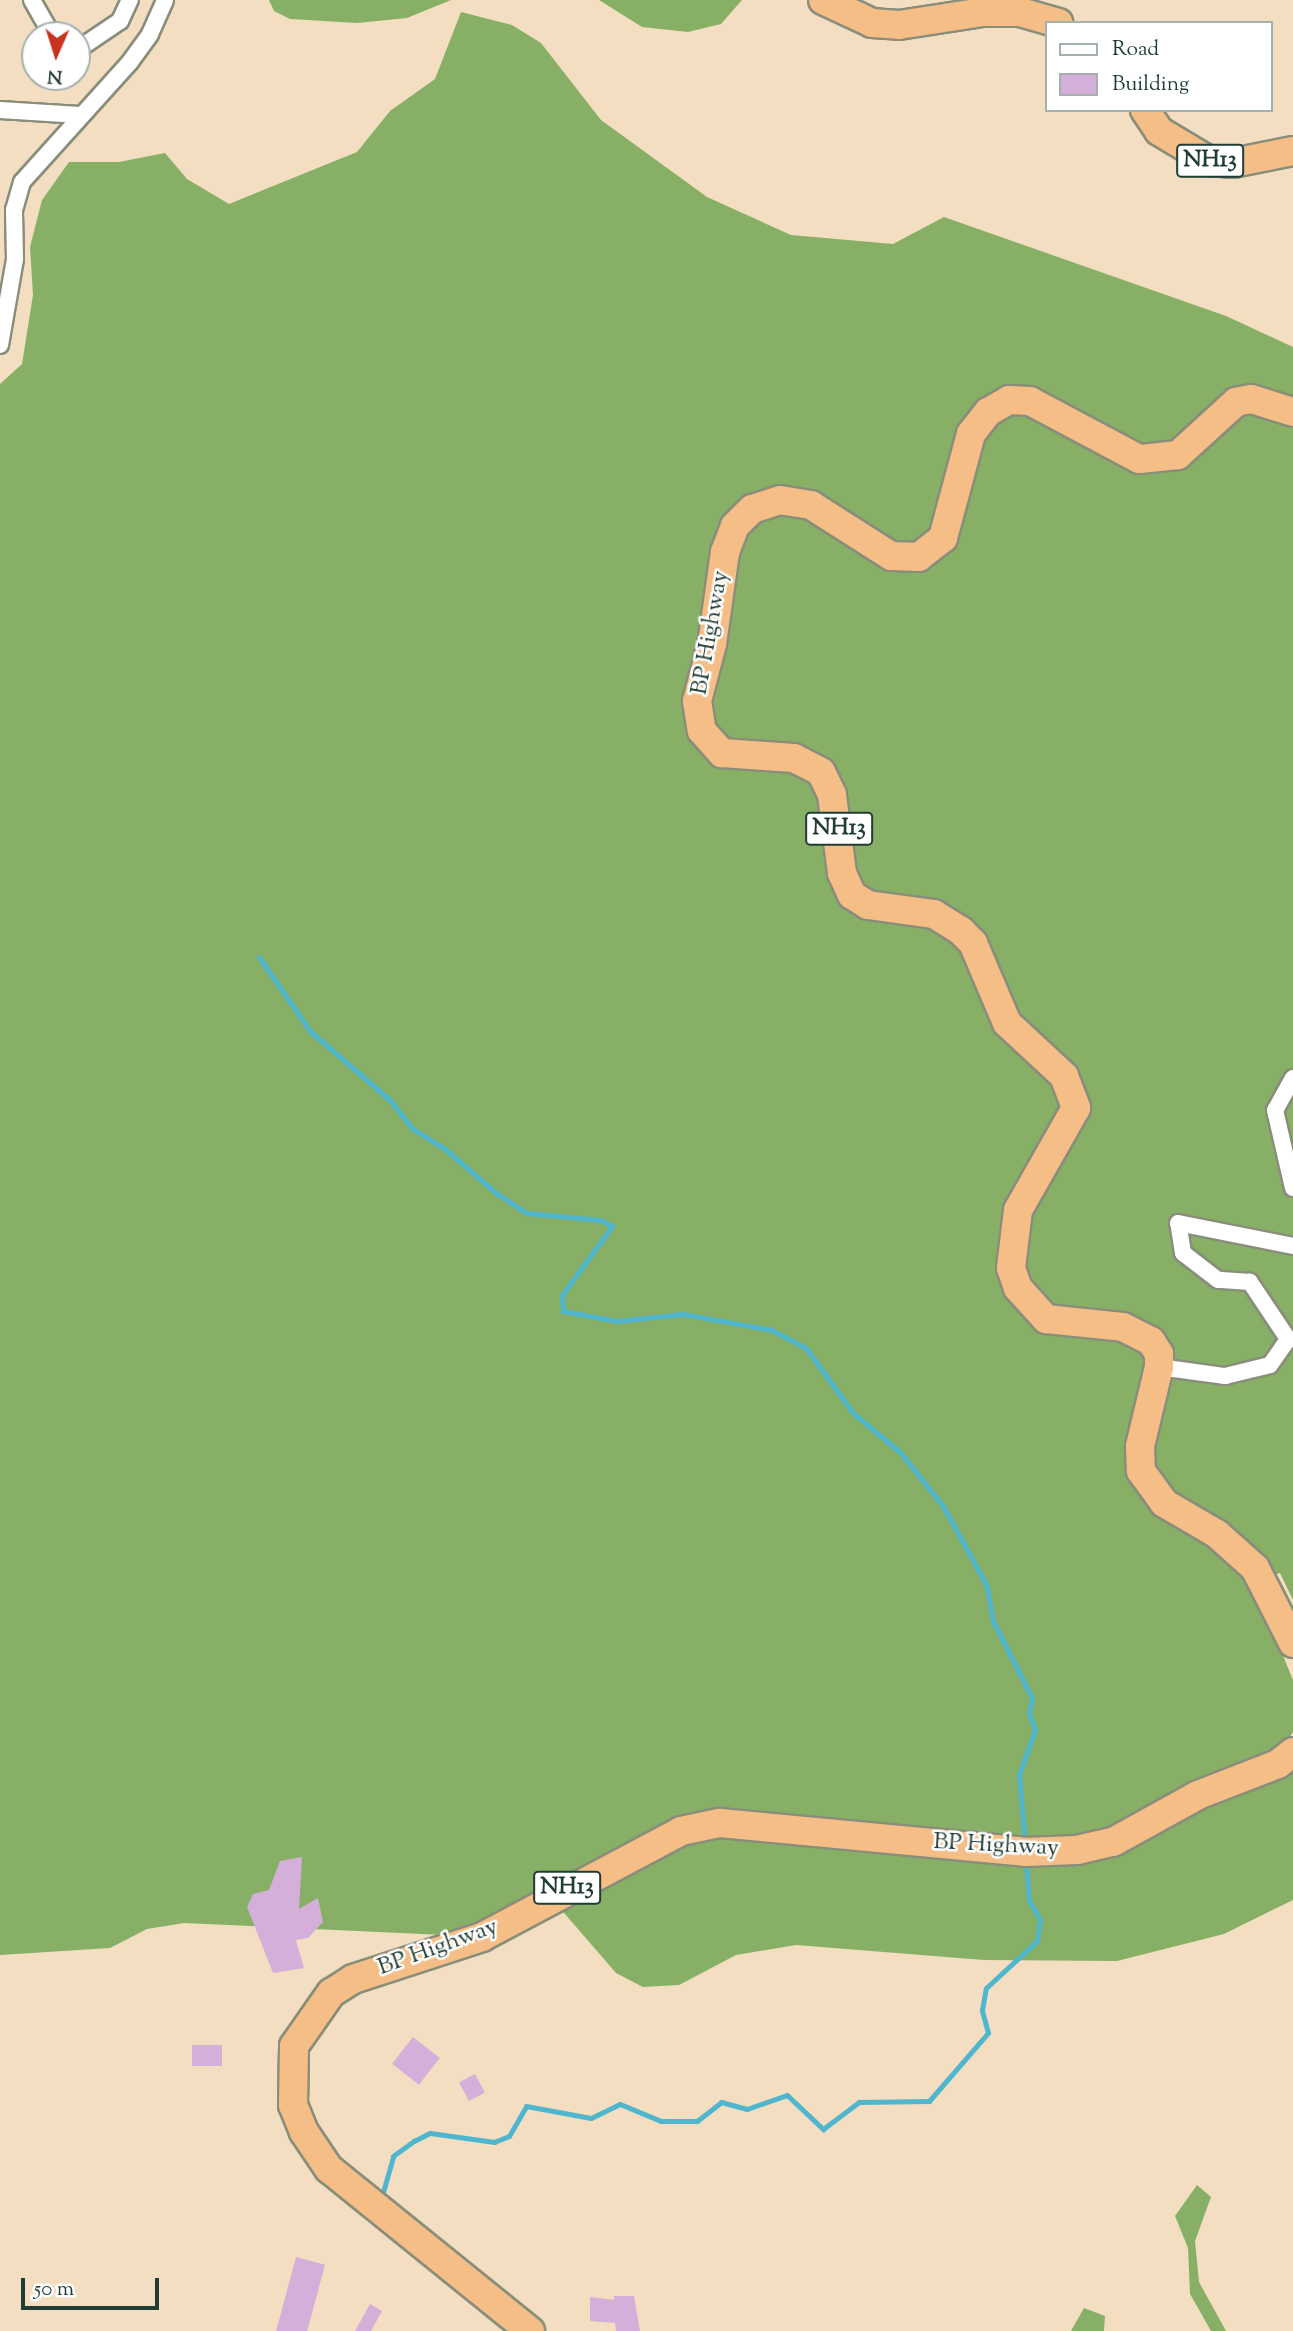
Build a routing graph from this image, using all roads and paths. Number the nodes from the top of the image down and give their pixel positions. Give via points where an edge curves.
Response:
1 (32, 0) edge
2 (130, 0) edge
3 (166, 0) edge
4 (823, 0) edge
5 (44, 21) edge
6 (1051, 21) edge
7 (91, 41) edge
8 (0, 110) edge
9 (1146, 112) edge
10 (80, 115) junction
11 (1293, 151) edge
12 (0, 345) edge
13 (1293, 412) edge
14 (1293, 1078) edge
15 (1293, 1188) edge
16 (1293, 1246) edge
17 (1158, 1367) junction
18 (1293, 1643) edge
19 (1293, 1752) edge
20 (530, 2331) edge

1 - 5 street
2 - 7 street via 120,21
3 - 10 street via 137,53
4 - 6 highway via 872,23 899,25 983,12 1020,12
8 - 10 street
9 - 11 highway, NH13 via 1159,131 1209,161 1233,163
10 - 12 street via 22,182 14,210 15,259
13 - 17 highway, BP Highway / NH13 via 1251,399 1236,402 1178,455 1139,459 1030,401 1009,400 988,412 971,434 943,538 919,557 891,556 811,505 780,500 752,509 735,526 725,552 697,701 702,731 722,753 794,758 821,772 832,795 842,873 852,895 869,905 934,914 973,943 1007,1023 1065,1076 1075,1100 1073,1119 1018,1210 1011,1268 1018,1288 1046,1319 1137,1331 1152,1341 1159,1354
14 - 15 street via 1275,1110
16 - 17 street via 1178,1223 1183,1253 1218,1280 1250,1282 1288,1339 1270,1366 1225,1376
17 - 18 highway via 1140,1446 1141,1471 1164,1503 1217,1534 1255,1568
19 - 20 highway, BP Highway / NH13 via 1279,1764 1198,1795 1114,1842 1077,1850 1026,1852 720,1823 681,1831 482,1937 353,1979 331,1993 294,2046 293,2105 304,2132 329,2169

